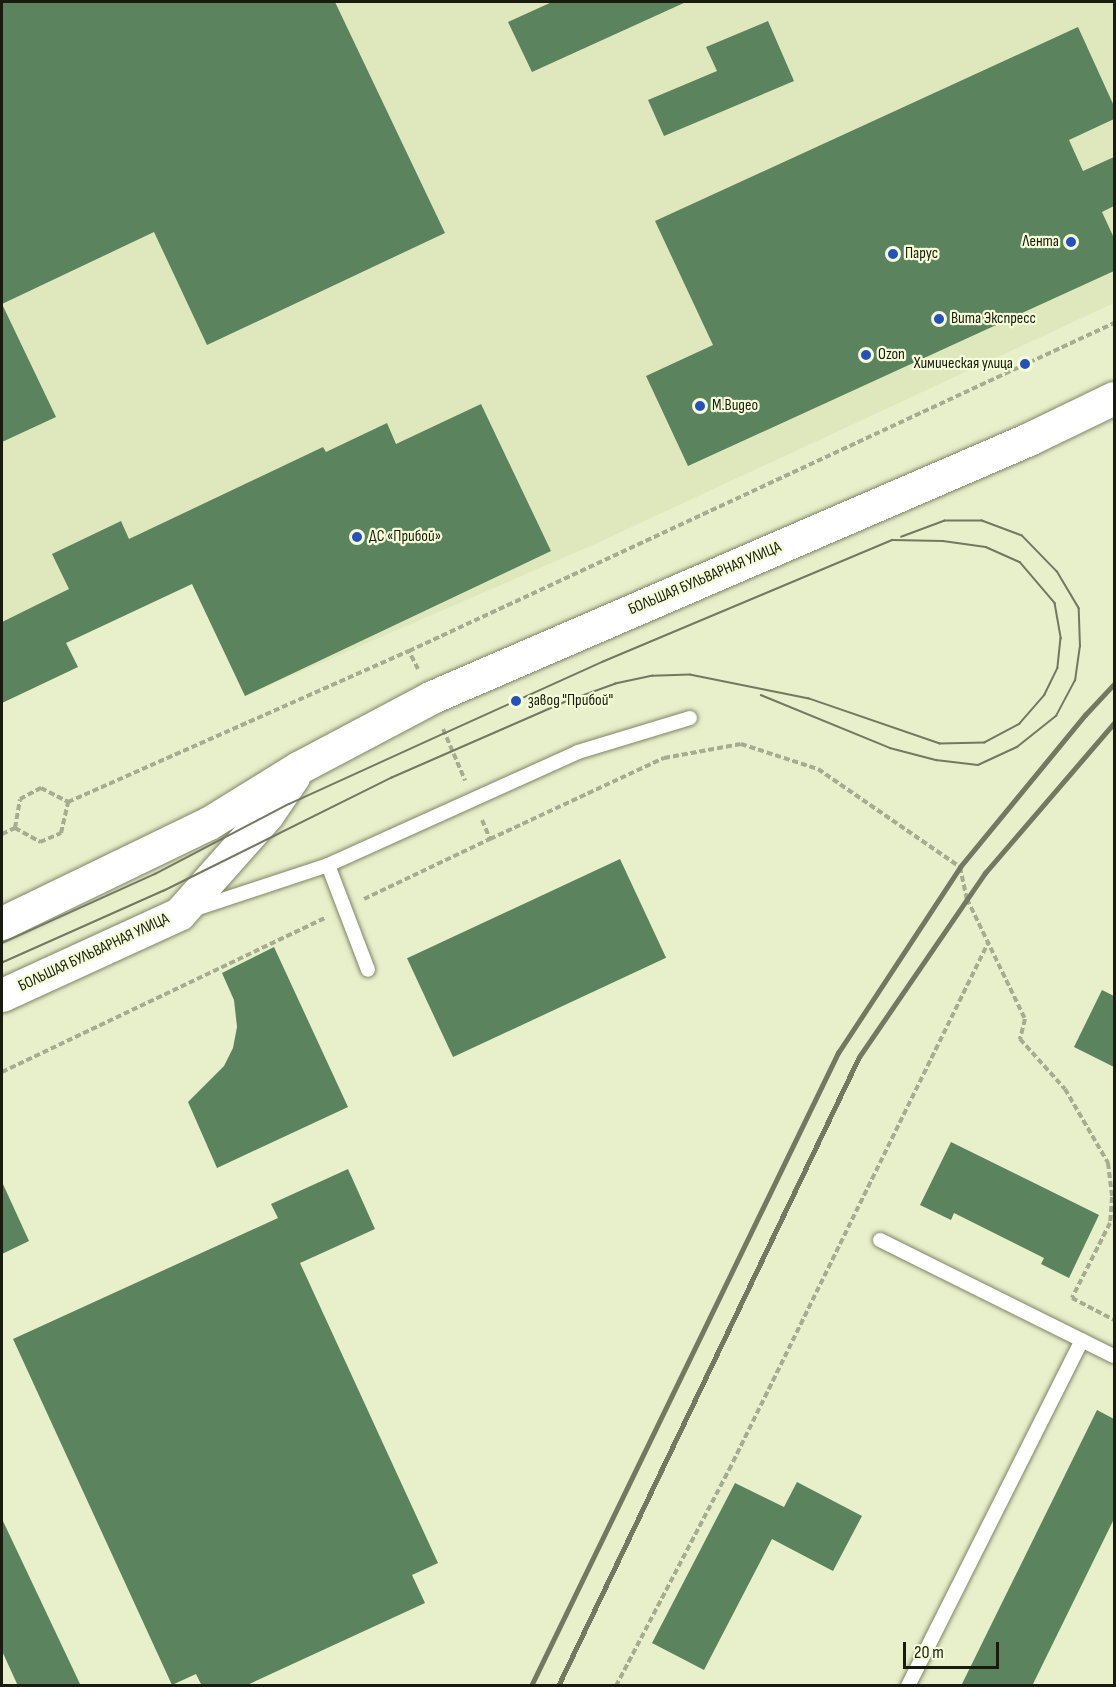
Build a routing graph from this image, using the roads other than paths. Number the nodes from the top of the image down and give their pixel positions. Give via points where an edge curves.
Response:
1 (1114, 398) edge
2 (690, 718) dead end
3 (298, 768) junction
4 (328, 866) junction
5 (179, 914) junction
6 (2, 923) edge
7 (368, 970) dead end
8 (2, 995) edge
9 (880, 1240) dead end
10 (1082, 1340) junction
11 (1114, 1356) edge
12 (908, 1686) edge

1 - 3 main road, БОЛЬШАЯ БУЛЬВАРНАЯ УЛИЦА via 1029,439 432,697
2 - 4 lane via 578,752
3 - 5 main road, БОЛЬШАЯ БУЛЬВАРНАЯ УЛИЦА via 267,815
3 - 6 main road, БОЛЬШАЯ БУЛЬВАРНАЯ УЛИЦА via 209,823
4 - 5 lane
4 - 7 lane
5 - 8 main road, БОЛЬШАЯ БУЛЬВАРНАЯ УЛИЦА
9 - 10 lane
10 - 11 lane
10 - 12 lane

